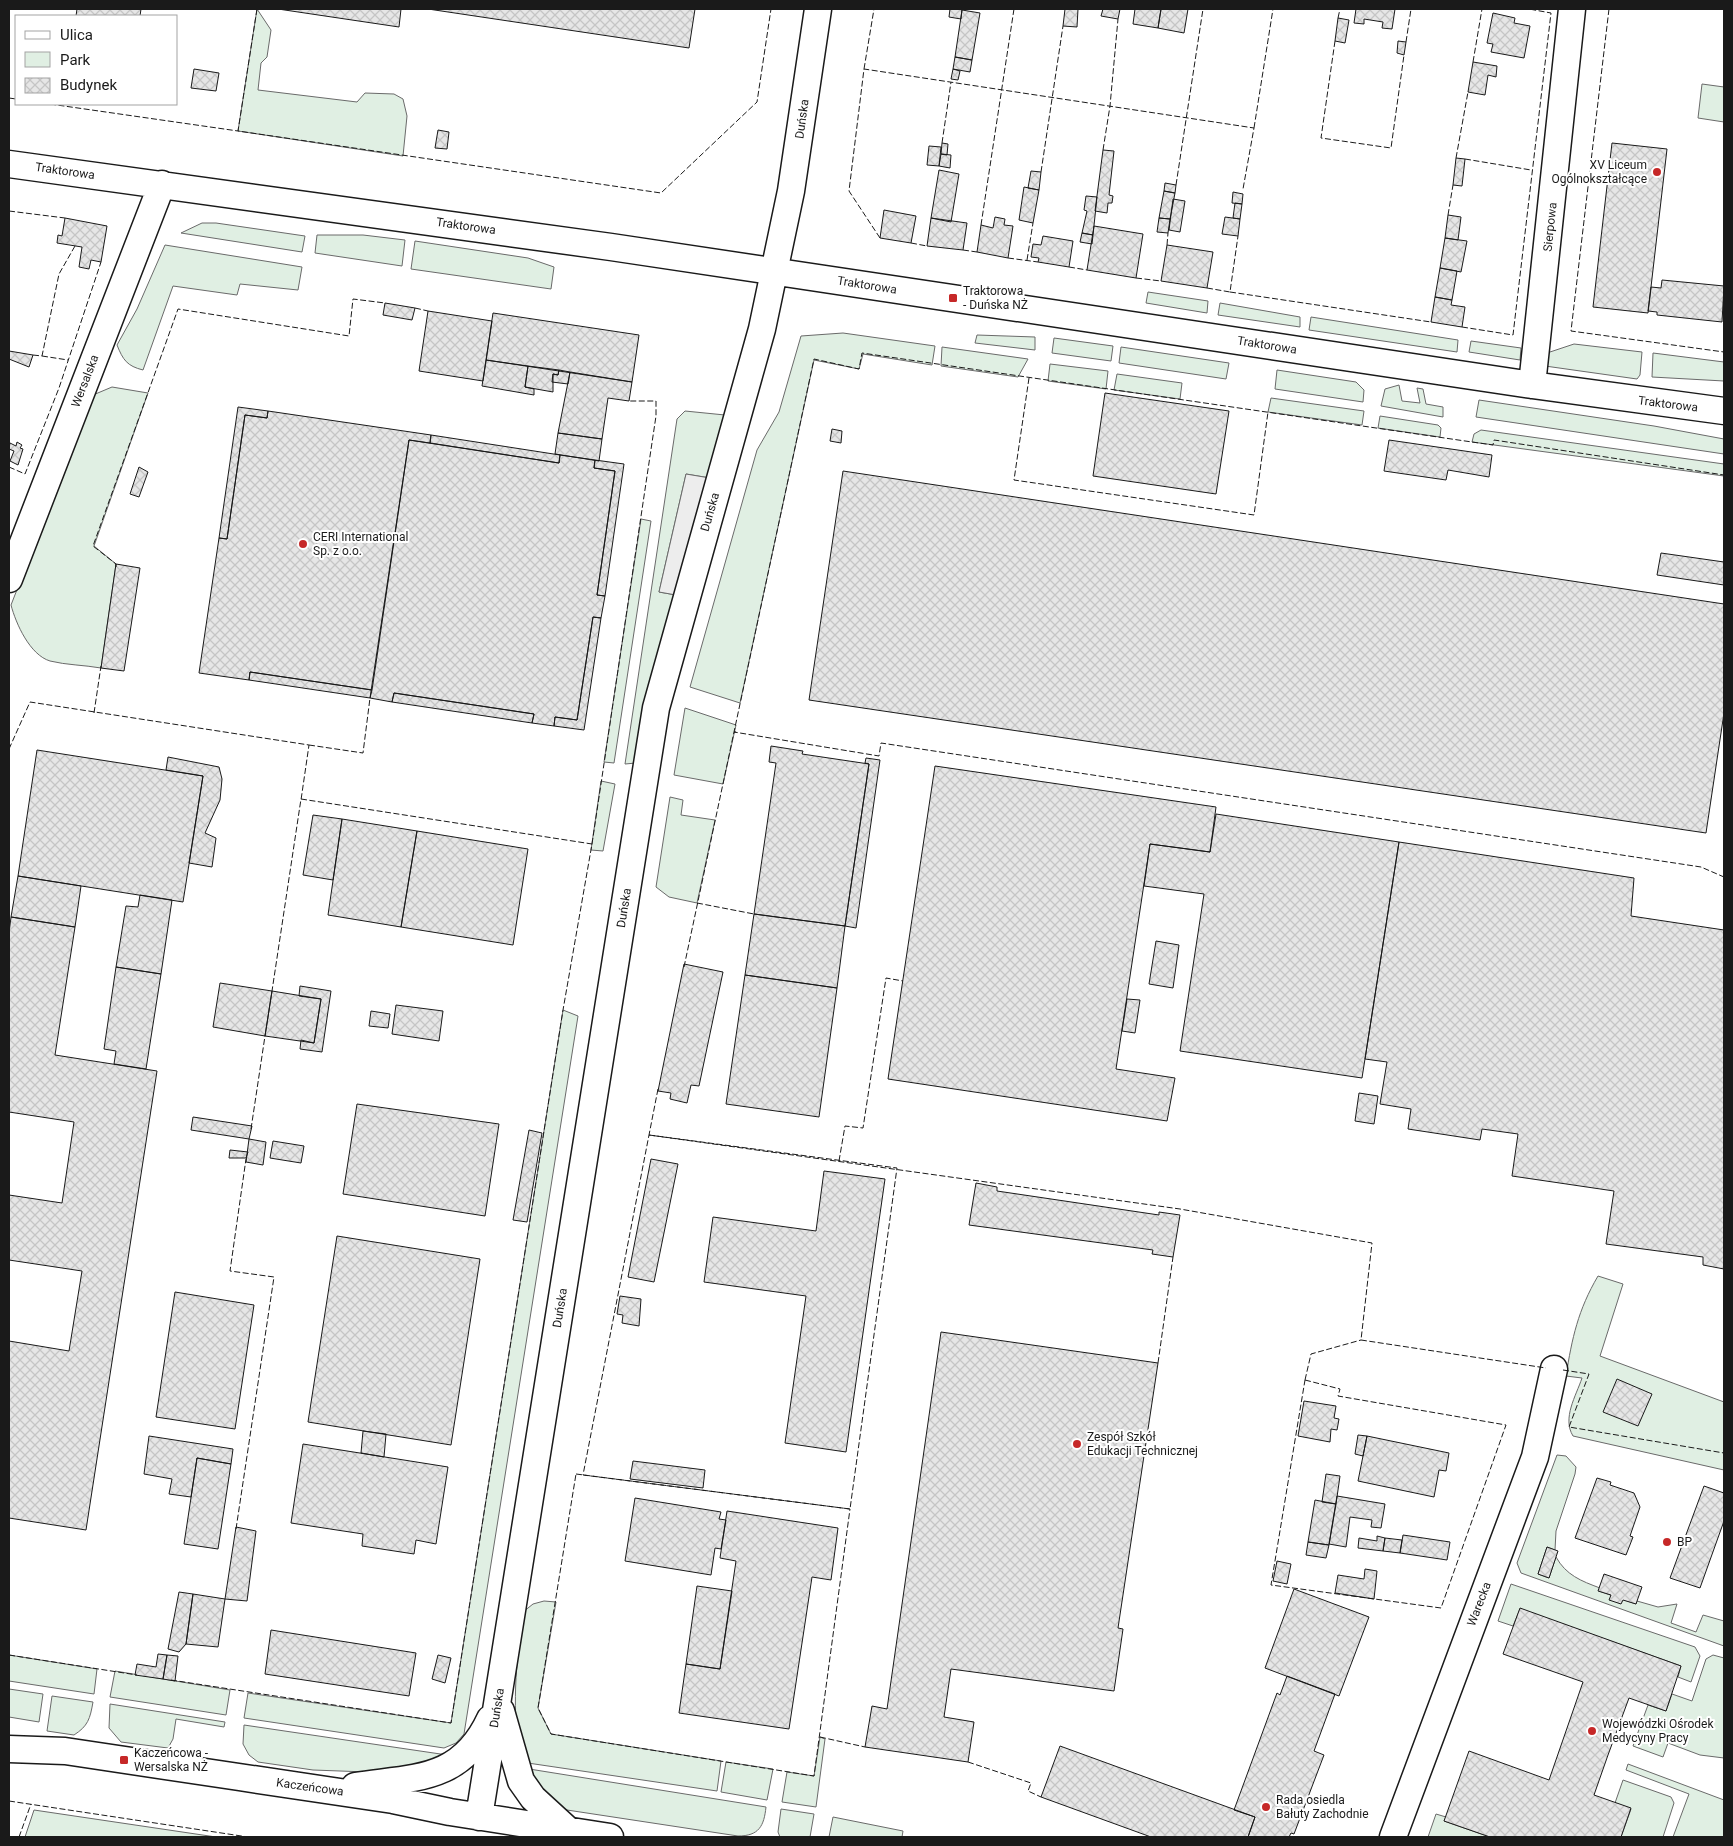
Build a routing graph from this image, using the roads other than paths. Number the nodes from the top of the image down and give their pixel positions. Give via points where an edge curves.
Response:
1 (818, 9) edge
2 (1572, 9) edge
3 (9, 164) edge
4 (162, 184) junction
5 (775, 271) junction
6 (1532, 385) junction
7 (1724, 412) edge
8 (18, 531) edge
9 (9, 579) edge
10 (1554, 1369) dead end
11 (498, 1700) junction
12 (9, 1749) edge
13 (327, 1790) junction
14 (479, 1817) junction
15 (569, 1830) junction
16 (610, 1837) edge
17 (1393, 1837) edge

1 - 5 street, Duńska via 791,191
2 - 6 street, Sierpowa
3 - 4 street, Traktorowa
4 - 5 street, Traktorowa
4 - 8 street, Wersalska
5 - 6 street, Traktorowa
5 - 11 street, Duńska via 762,329 656,708
6 - 7 street, Traktorowa
8 - 9 street, Wersalska
10 - 17 street, Warecka via 1534,1457
11 - 13 street via 482,1735 467,1755 452,1766 436,1773
11 - 14 street, Duńska
11 - 15 street via 520,1781 540,1805
12 - 13 street, Kaczeńcowa via 65,1751
13 - 14 street, Kaczeńcowa
14 - 15 street, Kaczeńcowa
15 - 16 street, Kaczeńcowa

